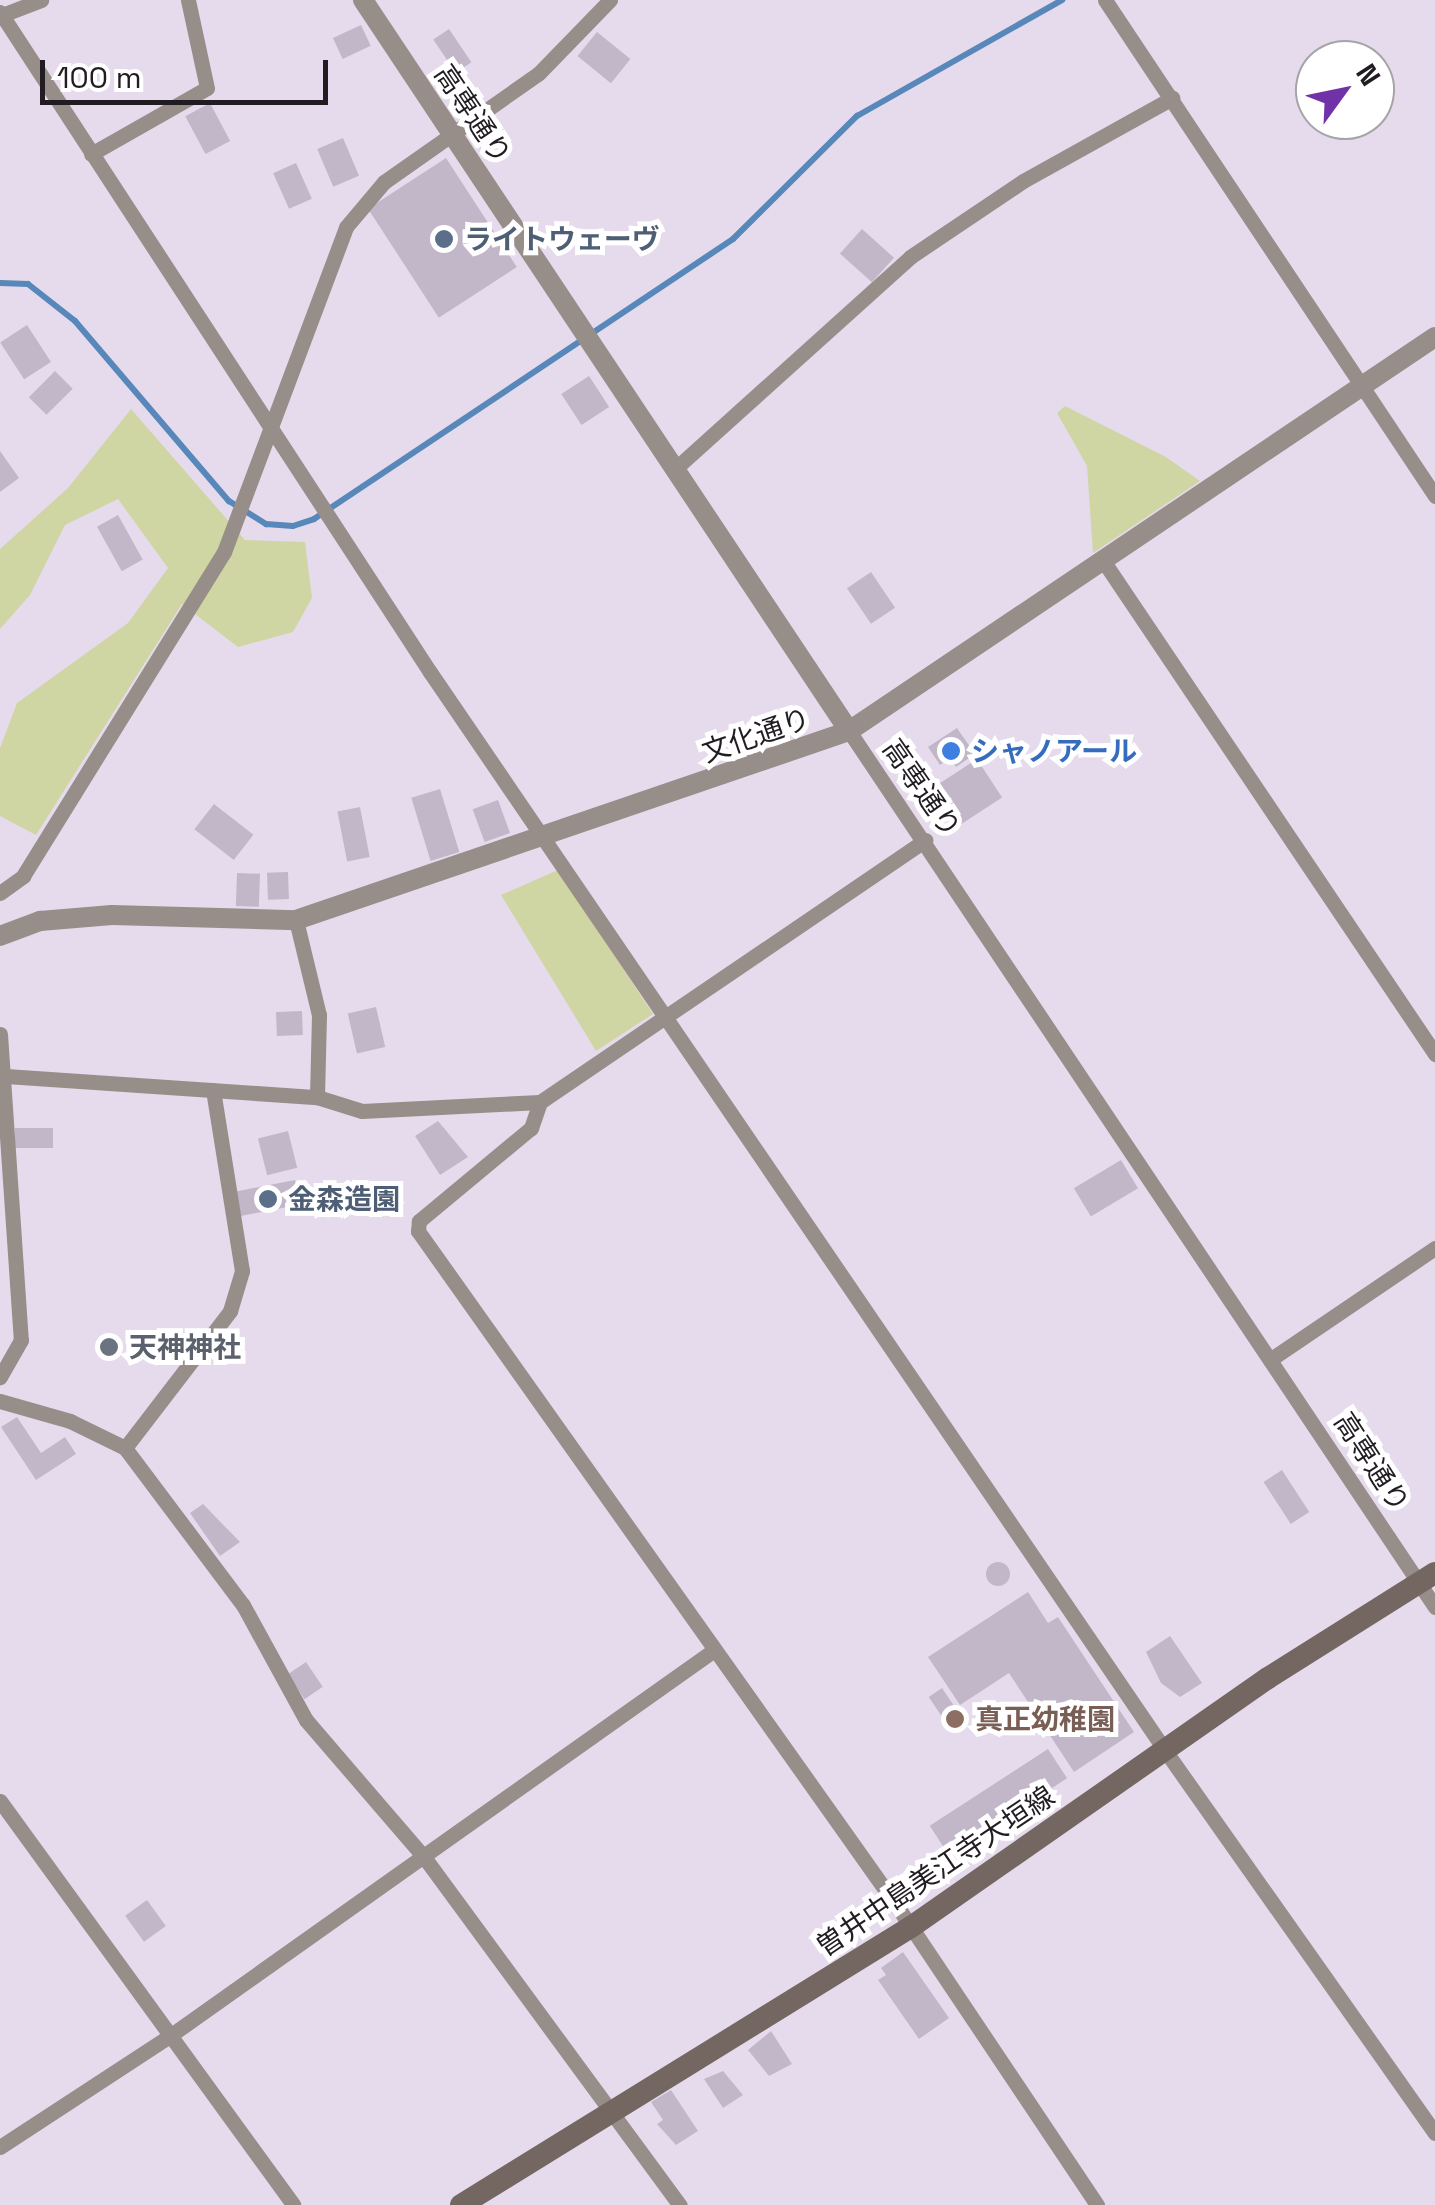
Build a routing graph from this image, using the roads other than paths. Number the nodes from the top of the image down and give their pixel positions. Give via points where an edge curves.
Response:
1 (40, 0) edge
2 (188, 0) edge
3 (364, 0) edge
4 (610, 0) edge
5 (1105, 0) edge
6 (1, 13) edge
7 (1172, 98) junction
8 (454, 136) junction
9 (92, 154) junction
10 (1435, 337) edge
11 (1360, 387) junction
12 (269, 426) junction
13 (676, 468) junction
14 (1435, 496) edge
15 (1102, 559) junction
16 (849, 731) junction
17 (546, 838) junction
18 (925, 840) junction
19 (0, 892) edge
20 (296, 920) junction
21 (2, 939) edge
22 (666, 1016) junction
23 (0, 1034) edge
24 (1435, 1054) edge
25 (6, 1076) junction
26 (213, 1090) junction
27 (316, 1097) junction
28 (540, 1102) junction
29 (1435, 1248) edge
30 (1271, 1359) junction
31 (0, 1378) edge
32 (0, 1401) edge
33 (125, 1448) junction
34 (1427, 1579) edge
35 (1435, 1607) edge
36 (714, 1650) junction
37 (1164, 1749) junction
38 (0, 1801) edge
39 (424, 1857) junction
40 (911, 1927) junction
41 (171, 2036) junction
42 (613, 2106) junction
43 (1435, 2133) edge
44 (0, 2147) edge
45 (293, 2205) edge
46 (461, 2205) edge
47 (680, 2205) edge
48 (1098, 2205) edge

1 - 6 street
2 - 9 street via 207,88
3 - 8 street, 高専通り
4 - 8 street via 539,73
5 - 7 street
6 - 9 street
7 - 11 street
7 - 13 street via 1023,180 910,257
8 - 12 street via 384,182 346,226
8 - 13 street, 高専通り
9 - 12 street
10 - 11 street, 文化通り
11 - 14 street
11 - 15 street, 文化通り
12 - 17 street
12 - 19 street via 224,552 23,876
13 - 16 street, 高専通り
15 - 16 street, 文化通り
15 - 24 street
16 - 17 street, 文化通り
16 - 18 street, 高専通り
17 - 20 street, 文化通り
17 - 22 street
18 - 22 street
18 - 30 street, 高専通り
20 - 21 street, 文化通り via 112,915 40,921
20 - 27 street via 319,1014
22 - 28 street
22 - 37 street
23 - 25 street
25 - 26 street
25 - 31 street via 21,1340
26 - 27 street
26 - 33 street via 242,1271 230,1311
27 - 28 street via 362,1111
28 - 36 street via 531,1128 419,1221 418,1231
29 - 30 street
30 - 34 street, 高専通り
32 - 33 street via 70,1421
33 - 39 street via 243,1605 306,1720
34 - 35 street, 高専通り
34 - 37 main road, 曽井中島美江寺大垣線
36 - 39 street
36 - 40 street
37 - 40 main road, 曽井中島美江寺大垣線
37 - 43 street
38 - 41 street
39 - 41 street
39 - 42 street
40 - 42 main road, 曽井中島美江寺大垣線
40 - 48 street
41 - 44 street
41 - 45 street
42 - 46 main road, 曽井中島美江寺大垣線
42 - 47 street

